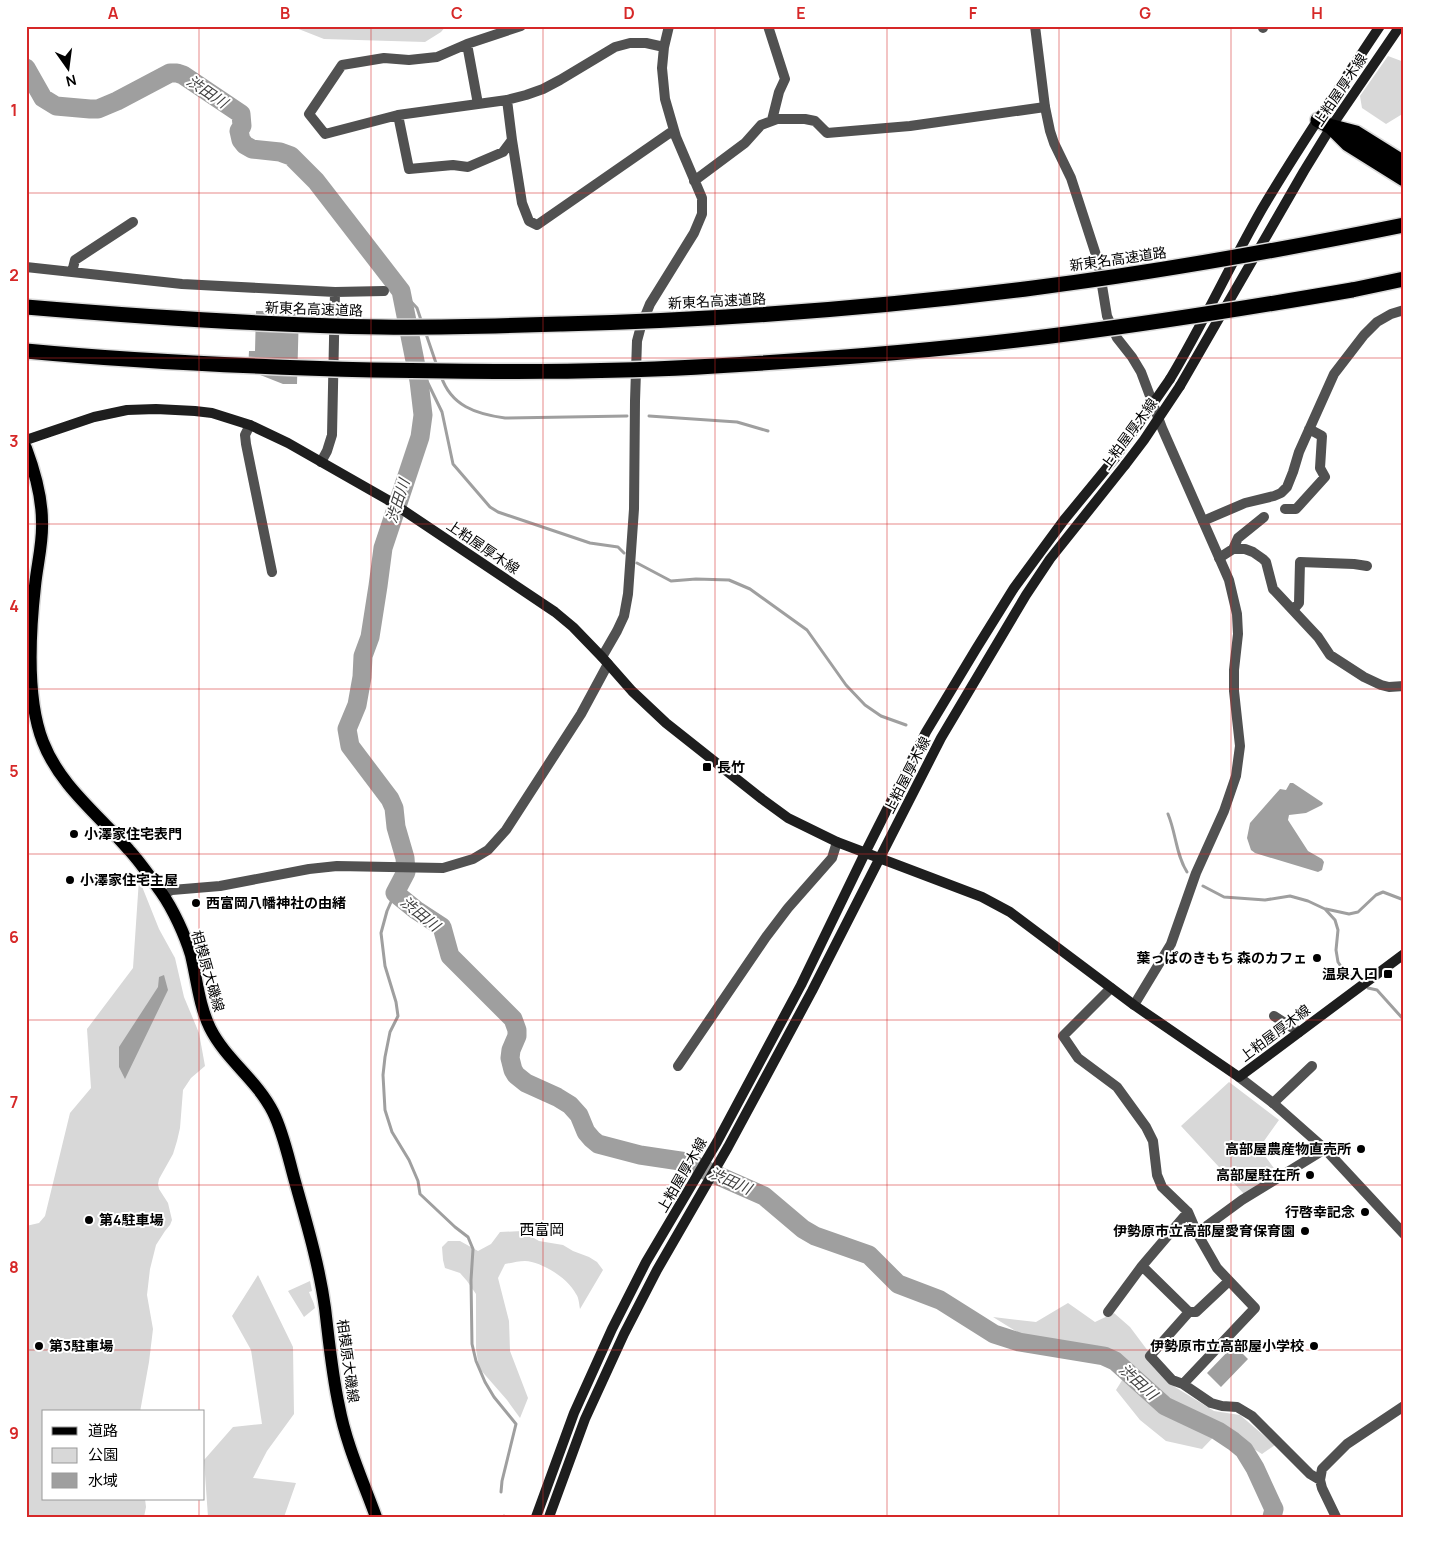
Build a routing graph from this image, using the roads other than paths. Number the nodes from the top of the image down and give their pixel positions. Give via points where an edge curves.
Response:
1 (521, 26) edge
2 (669, 26) edge
3 (768, 26) edge
4 (1035, 26) edge
5 (1380, 26) edge
6 (1400, 26) edge
7 (467, 44) junction
8 (664, 47) junction
9 (507, 100) junction
10 (478, 104) junction
11 (1045, 107) junction
12 (398, 115) junction
13 (772, 120) junction
14 (1325, 123) junction
15 (674, 130) junction
16 (1352, 139) junction
17 (512, 140) junction
18 (1404, 163) edge
19 (1404, 179) edge
20 (694, 181) junction
21 (133, 222) dead end
22 (1404, 225) edge
23 (26, 267) edge
24 (72, 272) junction
25 (1404, 280) edge
26 (384, 291) dead end
27 (335, 292) junction
28 (26, 307) edge
29 (1404, 310) edge
30 (26, 352) edge
31 (250, 425) junction
32 (1309, 429) junction
33 (26, 440) edge
34 (26, 448) edge
35 (321, 462) junction
36 (1285, 509) dead end
37 (1264, 517) dead end
38 (1203, 521) junction
39 (1233, 549) junction
40 (1220, 558) junction
41 (1367, 566) dead end
42 (272, 572) dead end
43 (30, 588) edge
44 (1293, 610) junction
45 (605, 660) junction
46 (1404, 686) edge
47 (837, 842) junction
48 (865, 852) junction
49 (880, 858) junction
50 (163, 894) junction
51 (1404, 954) edge
52 (1111, 988) junction
53 (1134, 1006) junction
54 (1274, 1016) dead end
55 (1299, 1032) junction
56 (678, 1066) dead end
57 (1312, 1066) dead end
58 (1239, 1077) junction
59 (1272, 1103) junction
60 (1325, 1149) junction
61 (1188, 1212) junction
62 (1197, 1233) junction
63 (1404, 1234) edge
64 (1142, 1266) junction
65 (1229, 1281) junction
66 (1108, 1312) dead end
67 (1188, 1312) junction
68 (1183, 1384) junction
69 (1404, 1406) edge
70 (1320, 1480) junction
71 (376, 1517) edge
72 (536, 1517) edge
73 (549, 1517) edge
74 (1336, 1517) edge

1 - 7 street
2 - 8 street
3 - 13 street via 785,79
4 - 11 street
5 - 14 main road, 上粕屋厚木線
6 - 14 main road, 上粕屋厚木線
7 - 10 street
7 - 12 street via 437,57 384,58 342,65 309,114 325,134
8 - 9 street via 646,43 615,47 544,89
8 - 15 street via 665,99
9 - 10 street
9 - 17 street
10 - 12 street
11 - 13 street via 910,126 827,133 815,121
11 - 38 street via 1054,143 1071,178 1098,261 1107,316 1117,338 1140,372
12 - 17 street via 409,169 453,165 468,167 504,152
13 - 20 street via 761,125 745,143
14 - 16 highway
14 - 48 main road, 上粕屋厚木線, bridge via 1262,209 1170,379 1115,458 1014,588 926,732
14 - 49 main road, 上粕屋厚木線, bridge via 1180,386 1144,440 1050,559 1026,595 941,738
15 - 17 street via 537,225 529,220 522,203
15 - 20 street
16 - 18 highway
16 - 19 highway
20 - 45 street via 702,198 702,214 694,233 650,304 637,341 634,509 628,594 624,616
21 - 24 street via 76,260
22 - 28 highway, 新東名高速道路, bridge via 1300,246 1034,288 905,302 633,322 383,327 244,323
23 - 24 street
24 - 27 street via 182,284
25 - 30 highway, bridge via 1072,334 833,358 711,366 450,371 221,365
26 - 27 street
27 - 35 street via 332,435
29 - 32 street via 1377,322 1364,336 1334,374
31 - 33 main road, 上粕屋厚木線 via 195,411 126,410
31 - 35 main road, 上粕屋厚木線
31 - 42 street via 245,436 246,444
32 - 36 street via 1322,436 1320,468 1325,477 1296,509
32 - 38 street via 1287,487 1281,493 1245,503
34 - 43 main road, 相模原大磯線 via 35,472 42,521
35 - 45 main road, 上粕屋厚木線 via 388,500 555,612
37 - 39 street via 1238,538
38 - 40 street
39 - 40 street
39 - 44 street via 1253,552 1266,562 1273,589
40 - 53 street via 1237,614 1234,677 1240,746 1236,776 1171,944
41 - 44 street via 1300,562 1299,603
43 - 50 main road, 相模原大磯線 via 32,688 43,742 62,778 130,850
44 - 46 street via 1330,655 1381,685 1390,688
45 - 47 main road, 上粕屋厚木線 via 666,723 762,799 788,818
45 - 50 street via 581,714 505,832 488,850 473,859 443,868 337,866 309,869
47 - 48 main road, 上粕屋厚木線
47 - 56 street via 832,858 766,937
48 - 49 main road, 上粕屋厚木線
48 - 72 main road, 上粕屋厚木線 via 801,984 612,1329 574,1413
49 - 52 main road, 上粕屋厚木線 via 1010,912
49 - 73 main road, 上粕屋厚木線 via 812,991 624,1334 585,1419
50 - 71 main road, 相模原大磯線 via 190,952 209,1025 219,1045 264,1098 280,1130 314,1253 340,1411
51 - 55 main road, 上粕屋厚木線
52 - 53 main road, 上粕屋厚木線
52 - 61 street via 1063,1036 1078,1058 1117,1087 1146,1127 1153,1141 1157,1175 1162,1187
53 - 58 main road, 上粕屋厚木線
54 - 55 street
55 - 58 main road, 上粕屋厚木線
57 - 59 street
58 - 59 street
59 - 60 street
60 - 62 street via 1242,1200
60 - 63 street
61 - 62 street
61 - 64 street
62 - 65 street
64 - 66 street
64 - 67 street
65 - 67 street via 1196,1312
65 - 68 street via 1255,1308
67 - 68 street via 1150,1356 1172,1380
68 - 70 street via 1211,1402 1237,1407 1252,1416
69 - 70 street via 1347,1444 1322,1469
70 - 74 street

